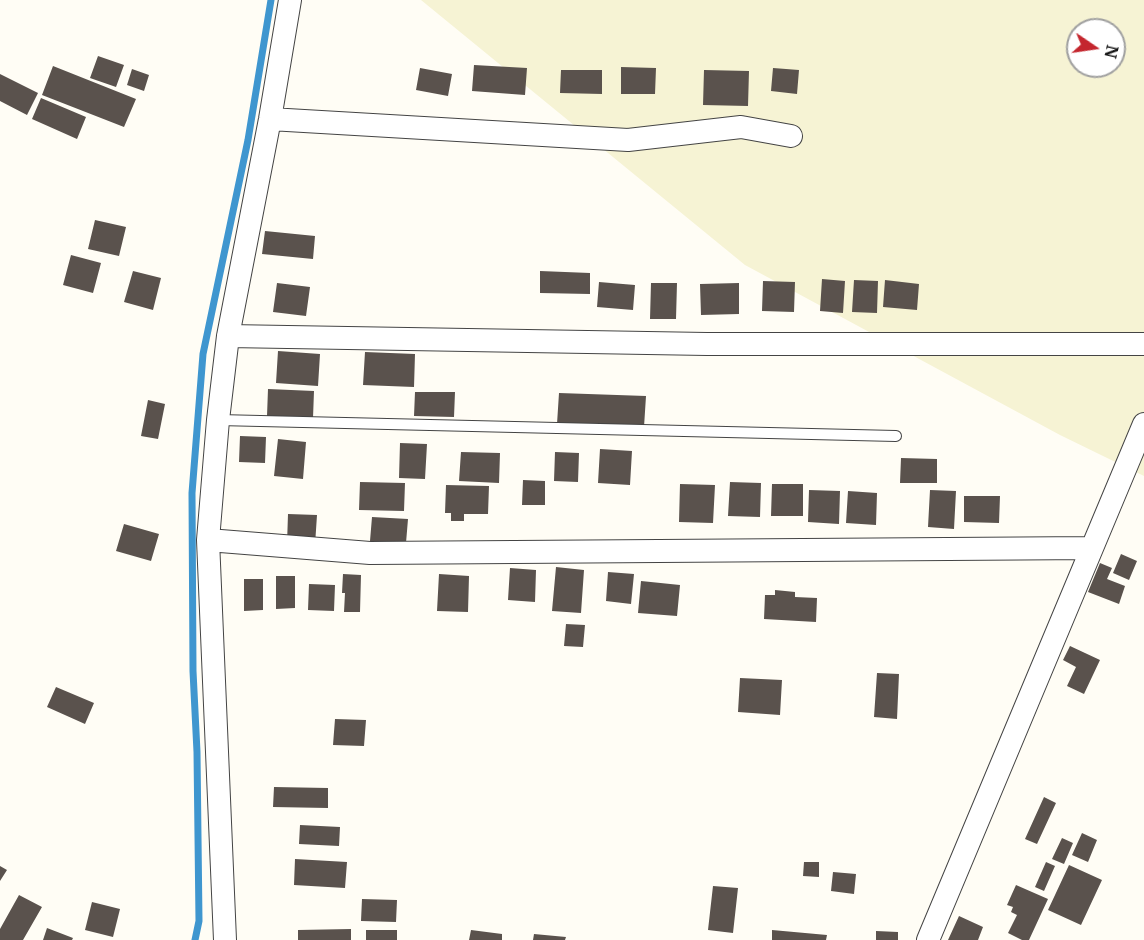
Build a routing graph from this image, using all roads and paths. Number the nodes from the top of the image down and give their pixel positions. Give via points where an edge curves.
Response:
1 (290, 0) edge
2 (270, 119) junction
3 (791, 136) dead end
4 (228, 336) junction
5 (1144, 344) edge
6 (218, 420) junction
7 (1144, 424) edge
8 (896, 436) dead end
9 (208, 540) junction
10 (1092, 548) junction
11 (225, 940) edge
12 (928, 940) edge

1 - 2 street
2 - 3 street via 628,140 741,127
2 - 4 street
4 - 5 street via 706,344
4 - 6 street
6 - 8 lane
6 - 9 street
7 - 10 street
9 - 10 street via 370,553
9 - 11 street
10 - 12 street

